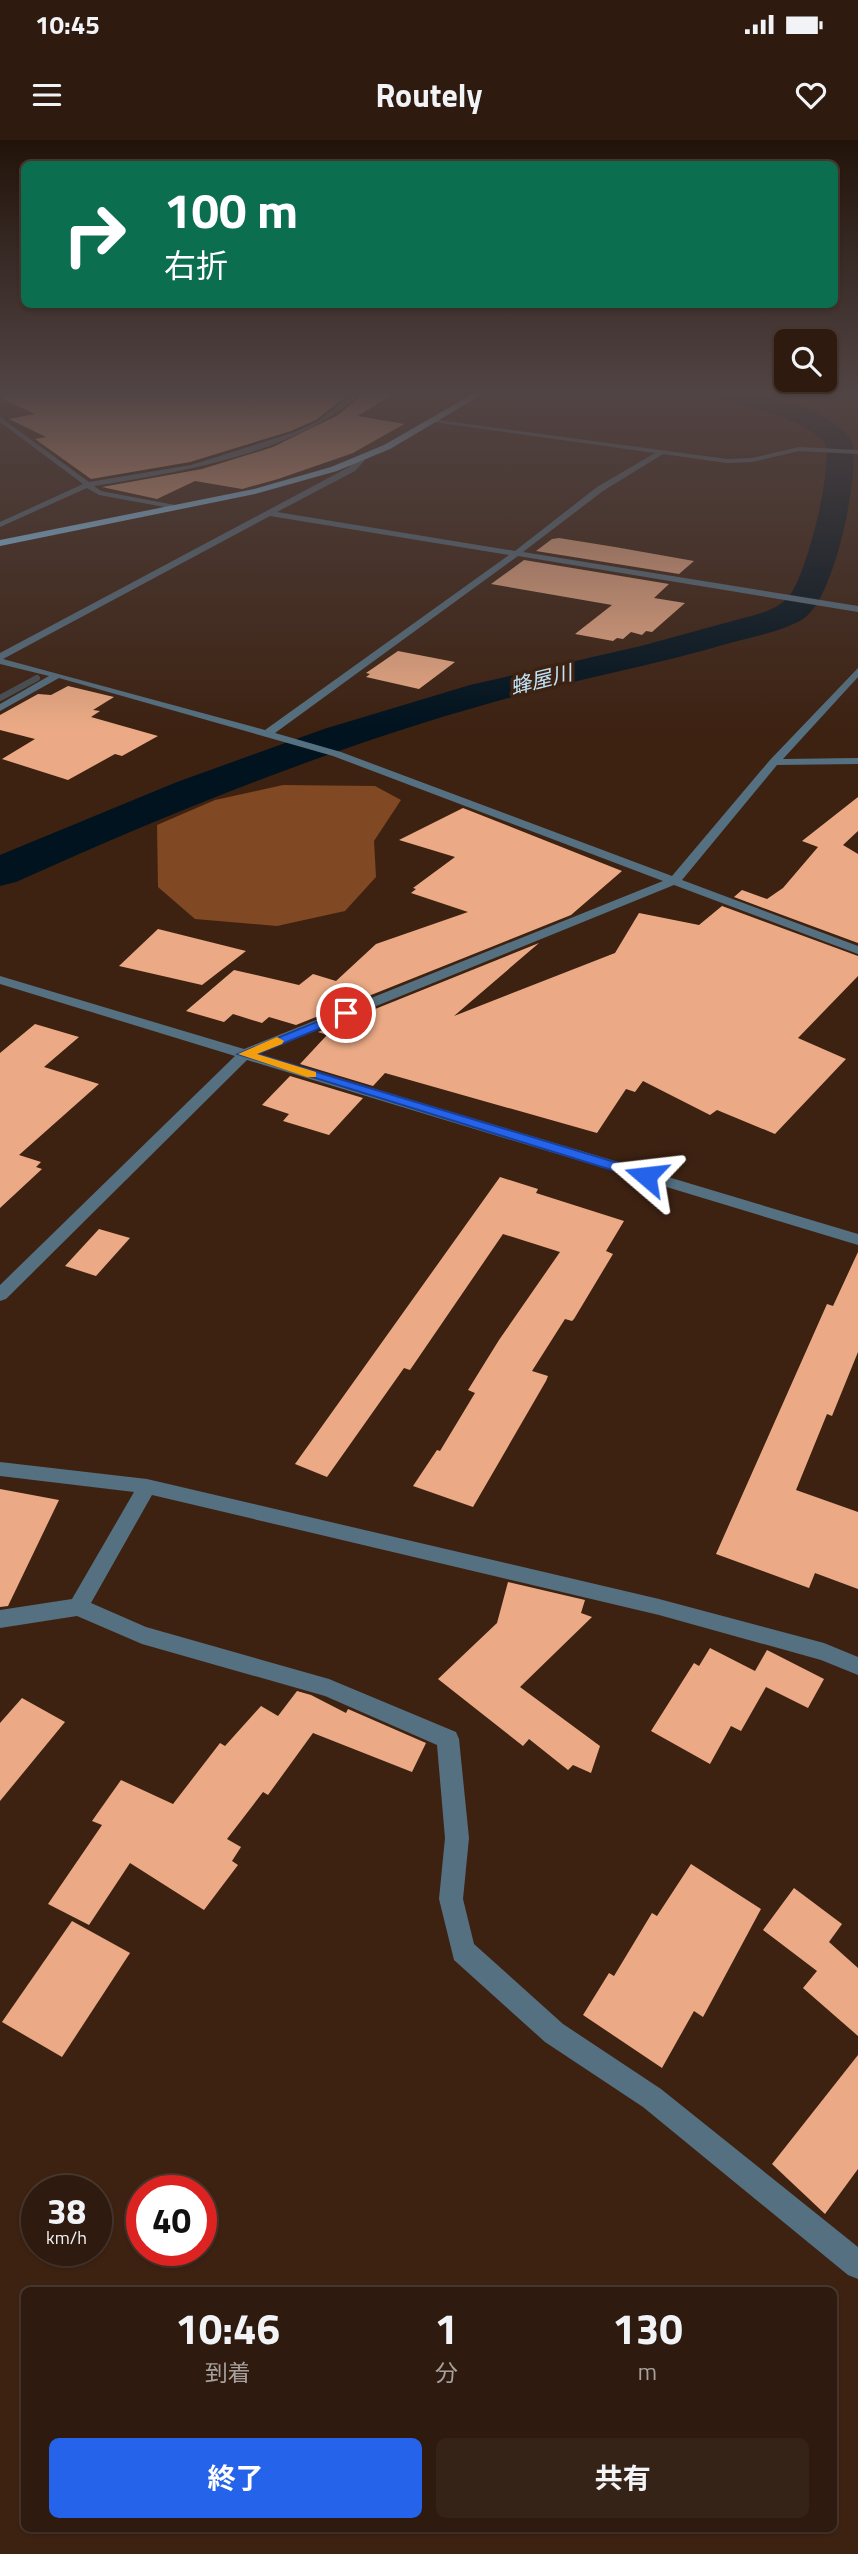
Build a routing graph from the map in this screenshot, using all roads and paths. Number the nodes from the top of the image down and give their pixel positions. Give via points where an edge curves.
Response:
1 (46, 504) edge
2 (155, 504) edge
3 (188, 504) edge
4 (286, 504) edge
5 (581, 504) edge
6 (172, 507) junction
7 (268, 513) junction
8 (0, 525) edge
9 (0, 543) edge
10 (517, 553) junction
11 (858, 609) edge
12 (0, 659) edge
13 (858, 671) edge
14 (58, 675) junction
15 (0, 708) edge
16 (268, 733) junction
17 (858, 761) edge
18 (774, 762) junction
19 (675, 880) junction
20 (858, 950) edge
21 (0, 980) edge
22 (244, 1054) junction
23 (858, 1240) edge
24 (0, 1295) edge
25 (0, 1469) edge
26 (148, 1486) junction
27 (78, 1607) junction
28 (0, 1619) edge
29 (858, 1666) edge
30 (858, 2265) edge

1 - 8 street
2 - 6 street
3 - 6 highway
4 - 7 street
5 - 10 street
6 - 9 highway
7 - 10 street
7 - 12 street
10 - 11 street
10 - 16 street
12 - 14 street
13 - 18 street
14 - 15 street
14 - 16 street
16 - 19 street via 337,754
17 - 18 street
18 - 19 street
19 - 20 street
19 - 22 street
21 - 22 street
22 - 23 street
22 - 24 street
25 - 26 street
26 - 27 street
26 - 29 street via 659,1607 824,1652
27 - 28 street
27 - 30 street via 142,1635 330,1688 448,1739 457,1838 451,1899 463,1951 554,2033 652,2098

